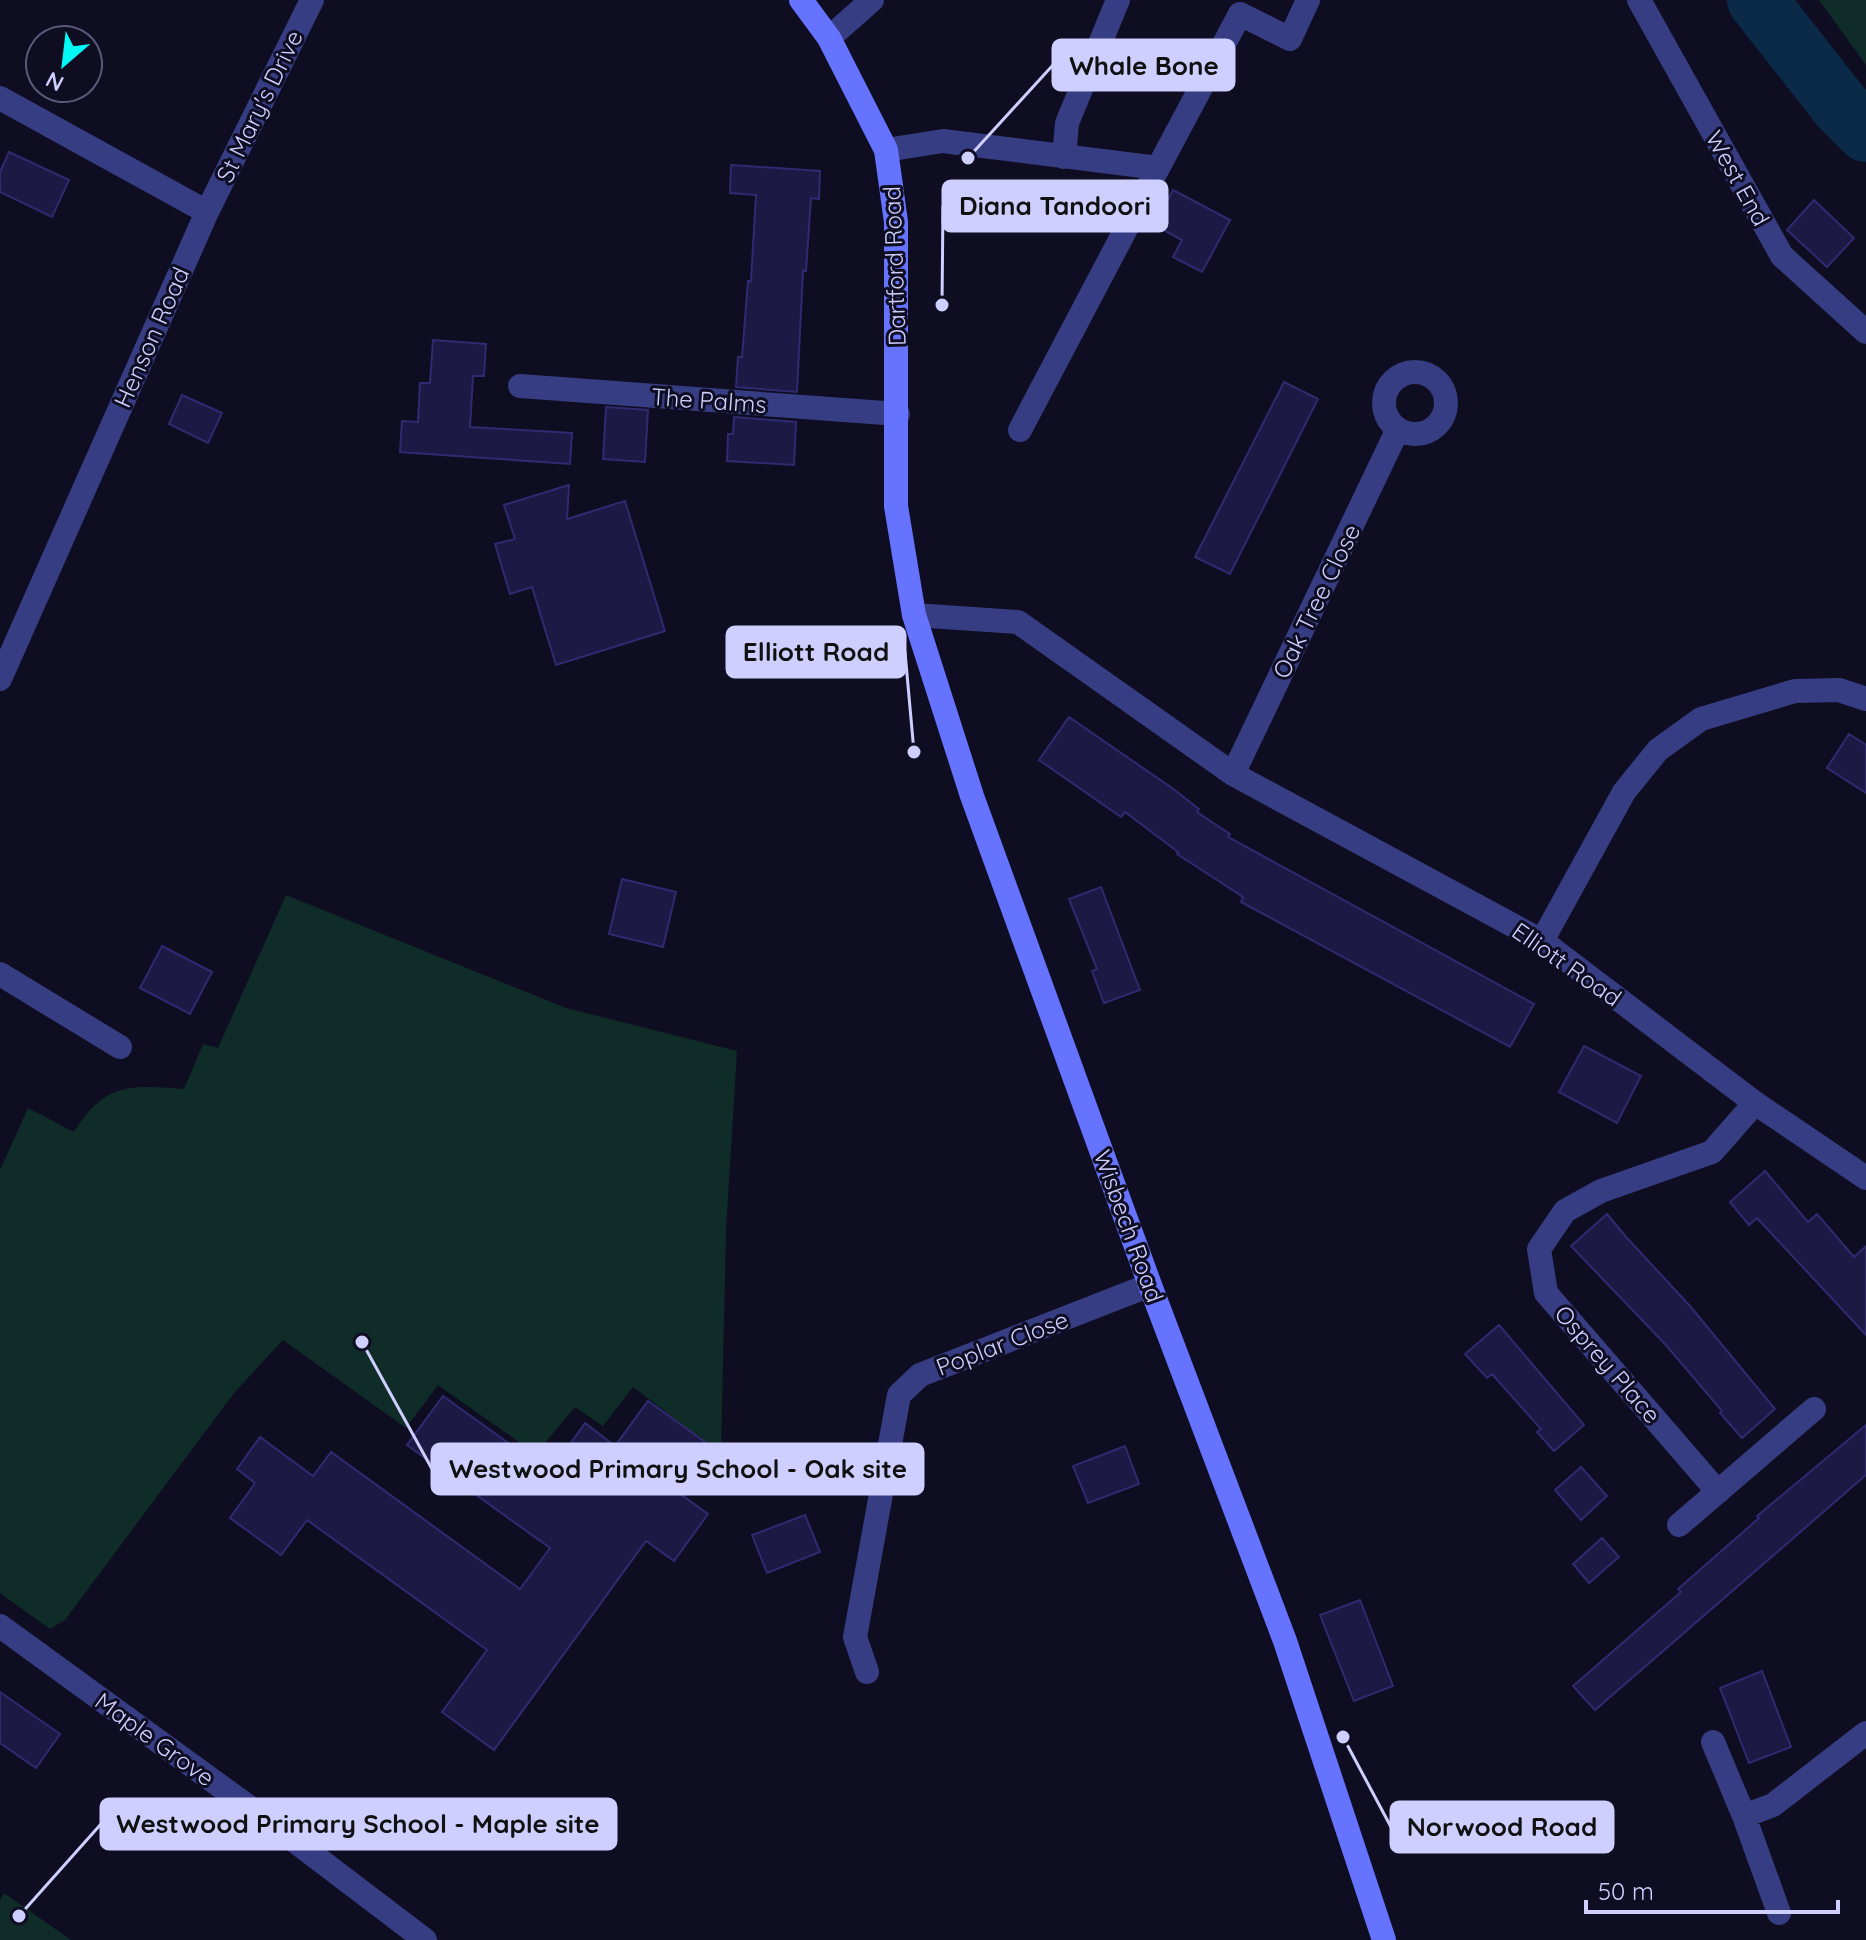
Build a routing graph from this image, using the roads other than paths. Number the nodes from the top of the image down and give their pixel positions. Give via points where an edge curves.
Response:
1 (312, 0) edge
2 (801, 0) edge
3 (872, 0) edge
4 (1118, 0) edge
5 (1308, 0) edge
6 (1639, 0) edge
7 (829, 38) junction
8 (0, 98) edge
9 (886, 150) junction
10 (1064, 157) junction
11 (1158, 168) junction
12 (207, 212) junction
13 (1866, 332) edge
14 (520, 386) dead end
15 (898, 414) junction
16 (1398, 429) dead end
17 (1020, 430) dead end
18 (896, 506) joint
19 (914, 615) junction
20 (0, 679) edge
21 (1866, 699) edge
22 (1233, 774) junction
23 (1542, 941) junction
24 (0, 974) edge
25 (120, 1047) dead end
26 (1755, 1103) junction
27 (1866, 1178) edge
28 (1150, 1285) junction
29 (1814, 1409) dead end
30 (1718, 1492) junction
31 (1679, 1525) dead end
32 (0, 1626) edge
33 (867, 1672) dead end
34 (1866, 1733) edge
35 (1713, 1742) dead end
36 (1744, 1816) junction
37 (1779, 1913) dead end
38 (425, 1940) edge
39 (1384, 1940) edge

1 - 12 street, St Mary's Drive
2 - 7 main road, Dartford Road
3 - 7 street
4 - 10 street via 1067,123
5 - 11 street via 1290,39 1240,14
6 - 13 street, West End via 1782,256
7 - 9 main road, Dartford Road
8 - 12 street
9 - 10 street via 943,141
9 - 15 main road, Dartford Road via 896,222
10 - 11 street
11 - 17 street
12 - 20 street, Henson Road
14 - 15 street, The Palms
15 - 18 main road, Dartford Road
16 - 22 street, Oak Tree Close
18 - 19 main road, Wisbech Road
19 - 22 street, Elliott Road via 1018,622
19 - 28 main road, Wisbech Road via 972,796
21 - 23 street via 1839,690 1795,691 1701,719 1658,750 1624,792
22 - 23 street, Elliott Road
23 - 26 street, Elliott Road
24 - 25 street
26 - 27 street, Elliott Road
26 - 30 street, Osprey Place via 1712,1152 1601,1191 1565,1211 1539,1249 1546,1293
28 - 33 street, Poplar Close via 920,1375 899,1395 855,1637
28 - 39 main road, Wisbech Road via 1285,1641
29 - 30 street
30 - 31 street
32 - 38 street, Maple Grove
34 - 36 street via 1773,1805
35 - 36 street
36 - 37 street

